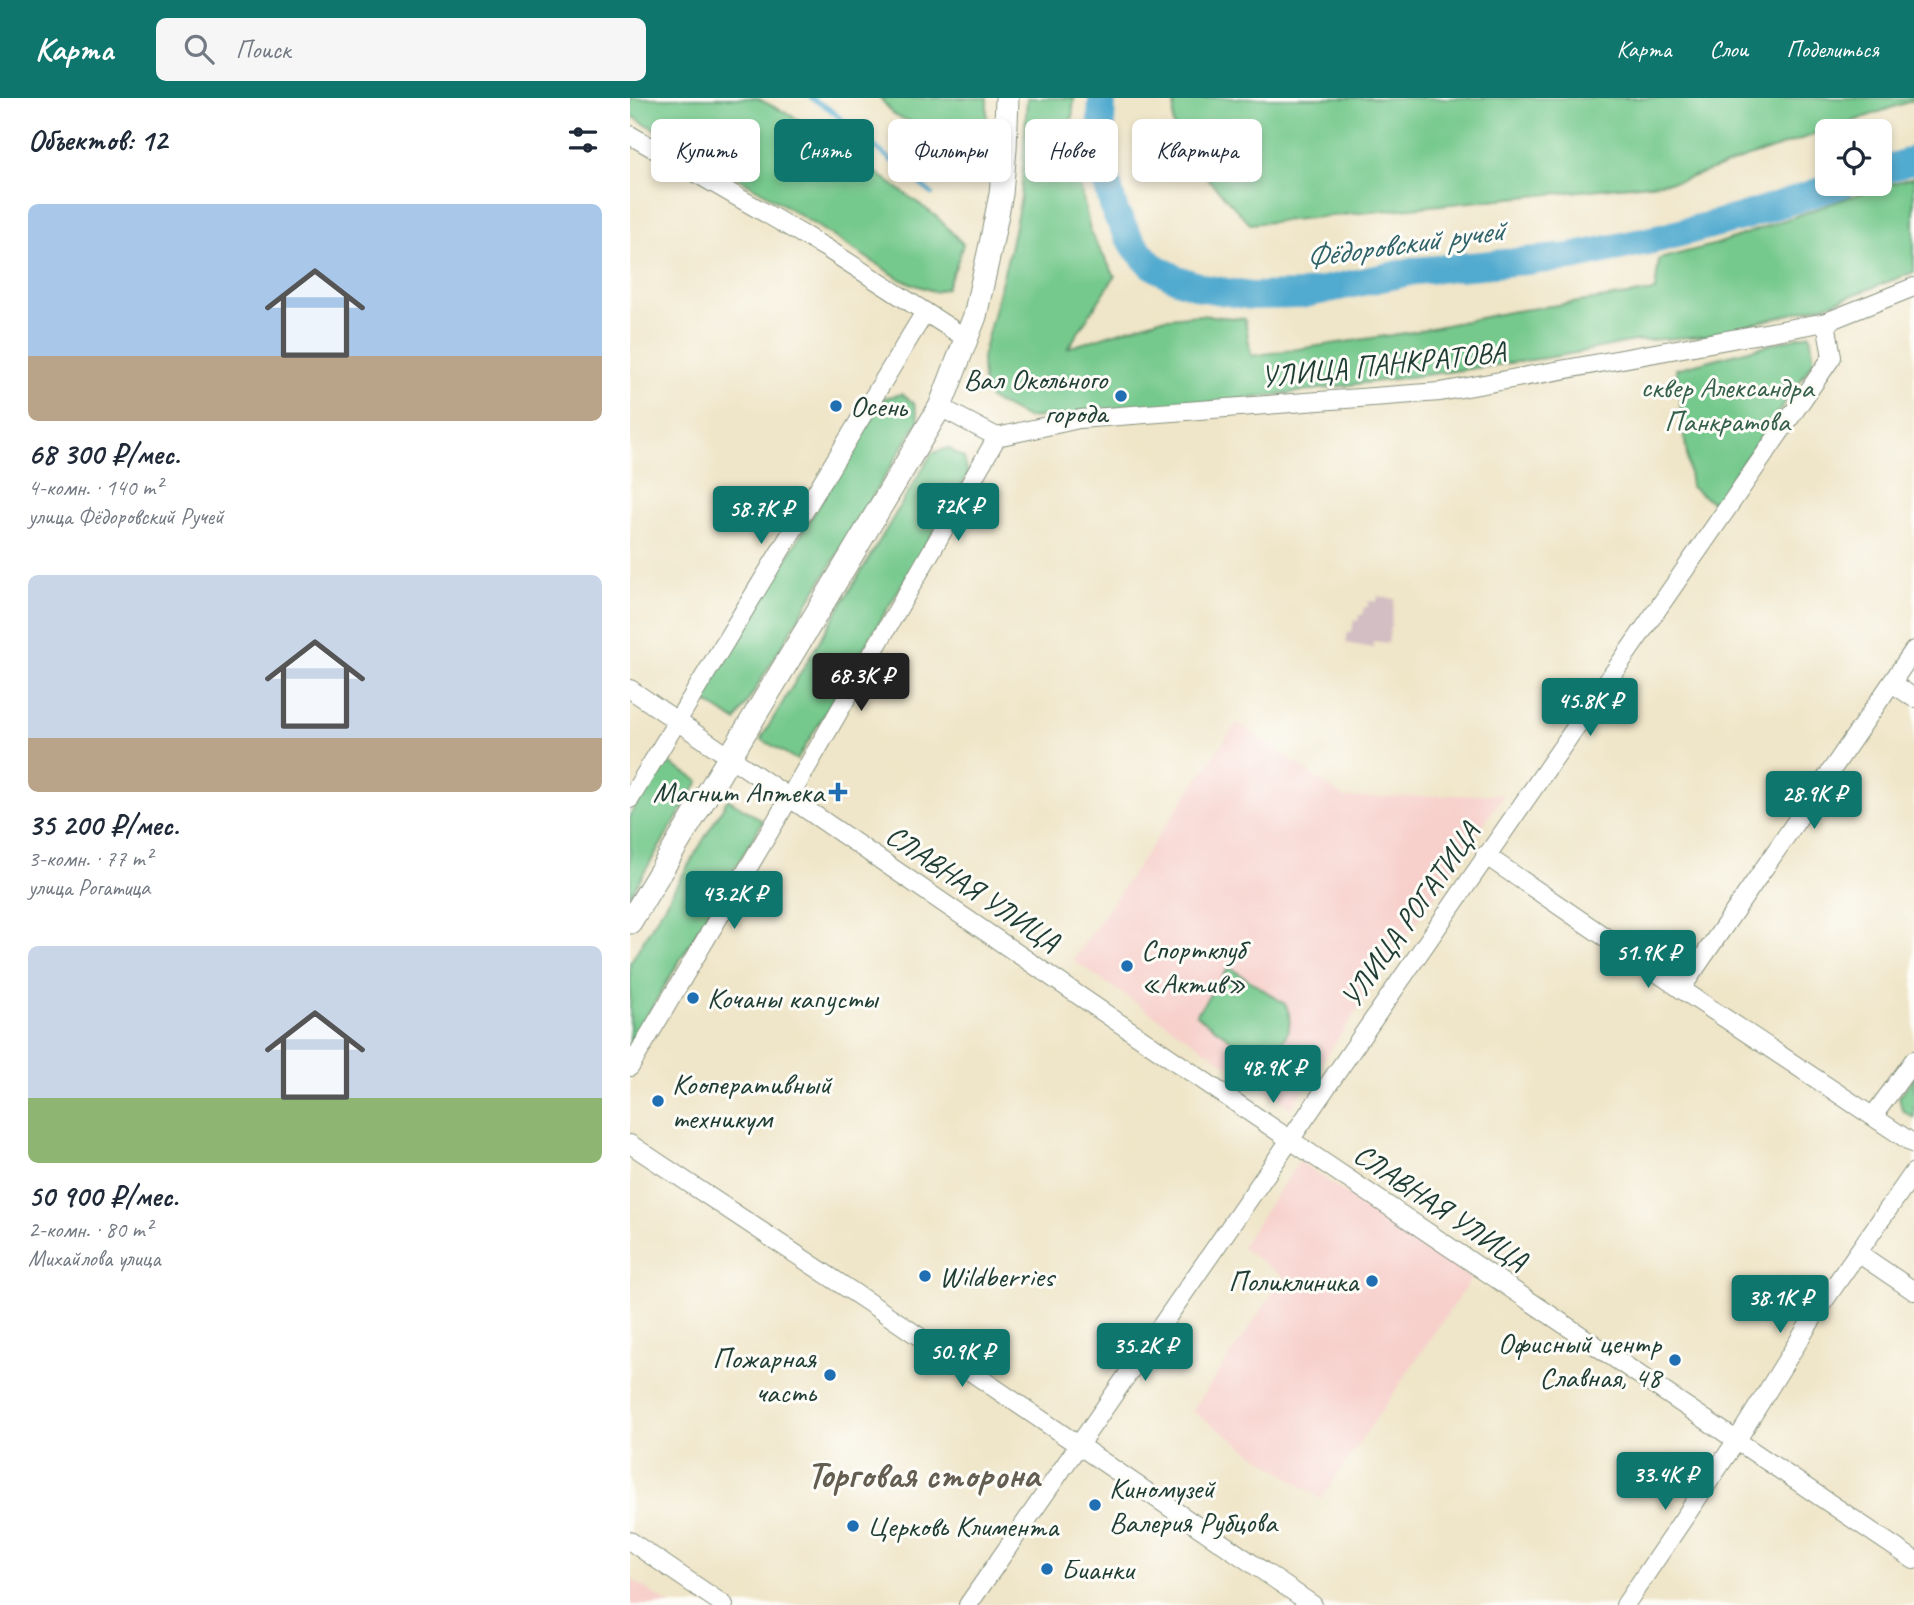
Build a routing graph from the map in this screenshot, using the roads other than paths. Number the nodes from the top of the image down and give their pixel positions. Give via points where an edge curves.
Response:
1 (1007, 98) edge
2 (630, 135) edge
3 (1914, 288) edge
4 (925, 312) junction
5 (1826, 322) junction
6 (967, 339) junction
7 (940, 407) junction
8 (997, 437) junction
9 (1914, 650) edge
10 (1892, 684) junction
11 (630, 689) edge
12 (1914, 698) edge
13 (677, 722) junction
14 (730, 757) junction
15 (789, 797) junction
16 (630, 799) edge
17 (1485, 855) junction
18 (630, 922) edge
19 (1681, 989) junction
20 (1914, 1060) edge
21 (630, 1067) edge
22 (1873, 1116) junction
23 (1289, 1139) junction
24 (630, 1144) edge
25 (1914, 1144) edge
26 (1914, 1172) edge
27 (1858, 1253) junction
28 (1914, 1291) edge
29 (1737, 1440) junction
30 (1079, 1445) junction
31 (630, 1541) edge
32 (1914, 1560) edge
33 (724, 1605) edge
34 (968, 1605) edge
35 (1313, 1605) edge
36 (1625, 1605) edge

1 - 6 main road via 1001,194
2 - 4 street via 826,248
3 - 5 street, УЛИЦА ПАНКРАТОВА
4 - 6 street
4 - 13 street
5 - 8 street, УЛИЦА ПАНКРАТОВА via 1440,392 1079,418
5 - 17 street, УЛИЦА РОГАТИЦА via 1832,357
6 - 7 main road
7 - 8 street
7 - 14 main road
8 - 15 street
9 - 10 street
10 - 12 street
10 - 19 street
11 - 13 street, СЛАВНАЯ УЛИЦА
13 - 14 street, СЛАВНАЯ УЛИЦА
13 - 16 street
14 - 15 street, СЛАВНАЯ УЛИЦА
14 - 18 main road
15 - 21 street
15 - 23 street, СЛАВНАЯ УЛИЦА
17 - 19 street
17 - 23 street, УЛИЦА РОГАТИЦА
19 - 22 street
20 - 22 street
22 - 25 street
23 - 29 street, СЛАВНАЯ УЛИЦА
23 - 30 street, УЛИЦА РОГАТИЦА
24 - 30 street
26 - 27 street
27 - 28 street
27 - 29 street
29 - 32 street, СЛАВНАЯ УЛИЦА
29 - 36 street
30 - 34 street, УЛИЦА РОГАТИЦА
30 - 35 street
31 - 33 street

